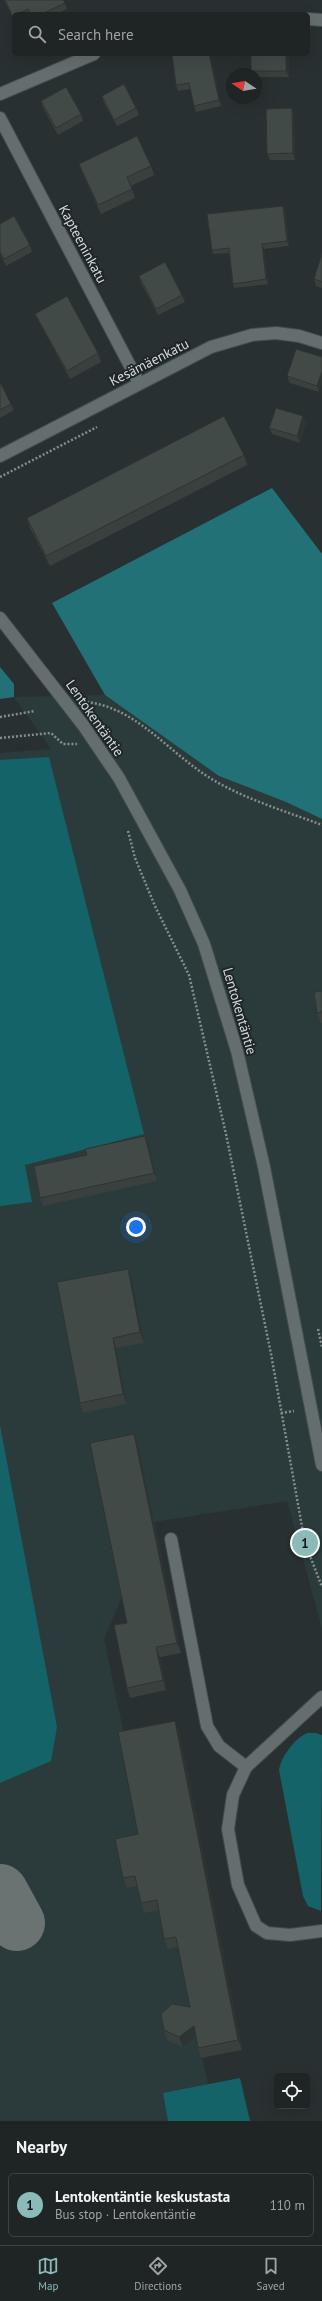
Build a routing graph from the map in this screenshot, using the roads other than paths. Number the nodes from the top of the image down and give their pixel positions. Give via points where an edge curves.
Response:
1 (310, 19) edge
2 (322, 20) edge
3 (89, 56) edge
4 (0, 94) edge
5 (0, 118) edge
6 (322, 343) edge
7 (139, 383) junction
8 (0, 456) edge
9 (0, 618) edge
10 (322, 1465) edge
11 (171, 1539) dead end
12 (322, 1697) edge
13 (246, 1767) junction
14 (322, 1931) edge

1 - 2 street
3 - 4 street
5 - 7 street, Kapteeninkatu
6 - 7 street, Kesämäenkatu via 276,333 252,335 211,347
7 - 8 street, Kesämäenkatu
9 - 10 street, Lentokentäntie via 84,725 119,778 180,890 204,944 237,1051 264,1168
11 - 13 street via 207,1726 219,1746
12 - 13 street
13 - 14 street via 233,1795 228,1829 238,1885 253,1920 256,1926 267,1933 290,1935

